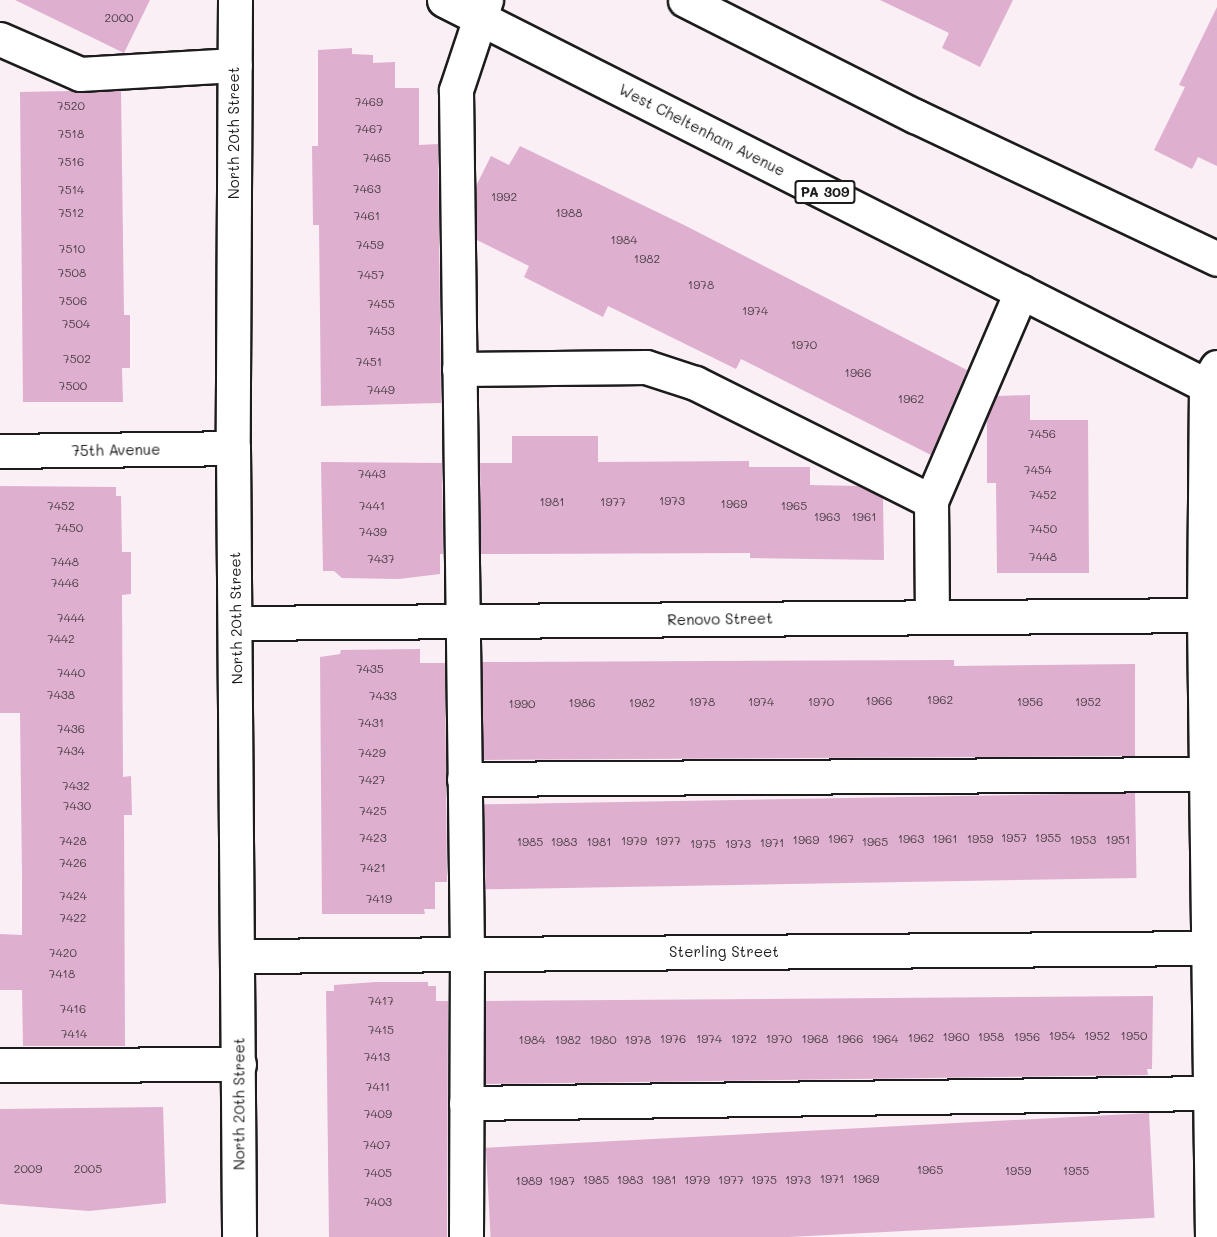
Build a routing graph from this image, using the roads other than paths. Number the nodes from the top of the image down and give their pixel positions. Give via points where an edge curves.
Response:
1 (235, 0) edge
2 (444, 0) edge
3 (685, 0) edge
4 (482, 8) edge
5 (0, 39) edge
6 (235, 65) junction
7 (1217, 259) edge
8 (1021, 292) junction
9 (459, 369) junction
10 (1213, 381) edge
11 (233, 448) junction
12 (0, 451) edge
13 (931, 501) junction
14 (1204, 615) junction
15 (932, 617) junction
16 (462, 621) junction
17 (236, 623) junction
18 (1206, 774) junction
19 (464, 779) junction
20 (1208, 948) junction
21 (467, 954) junction
22 (240, 956) junction
23 (239, 1064) junction
24 (0, 1065) edge
25 (1210, 1093) junction
26 (466, 1103) junction
27 (239, 1237) edge
28 (466, 1237) edge
29 (1212, 1237) edge

1 - 6 main road, North 20th Street
2 - 4 main road, West Cheltenham Avenue / PA 309
3 - 7 main road via 915,116
4 - 8 main road, West Cheltenham Avenue / PA 309
4 - 9 main road via 456,90
5 - 6 main road via 80,74
6 - 11 main road, North 20th Street
8 - 10 main road, West Cheltenham Avenue / PA 309
8 - 13 main road
9 - 13 main road via 646,367 695,383
9 - 16 main road
10 - 14 main road
11 - 12 main road, 75th Avenue
11 - 17 main road, North 20th Street
13 - 15 main road
14 - 15 main road, Renovo Street
14 - 18 main road
15 - 16 main road, Renovo Street
16 - 17 main road, Renovo Street
16 - 19 main road
17 - 22 main road, North 20th Street
18 - 19 main road
18 - 20 main road
19 - 21 main road
20 - 21 main road, Sterling Street
20 - 25 main road
21 - 22 main road, Sterling Street
21 - 26 main road
22 - 23 main road, North 20th Street
23 - 24 main road
23 - 27 main road, North 20th Street
25 - 26 main road
25 - 29 main road
26 - 28 main road

